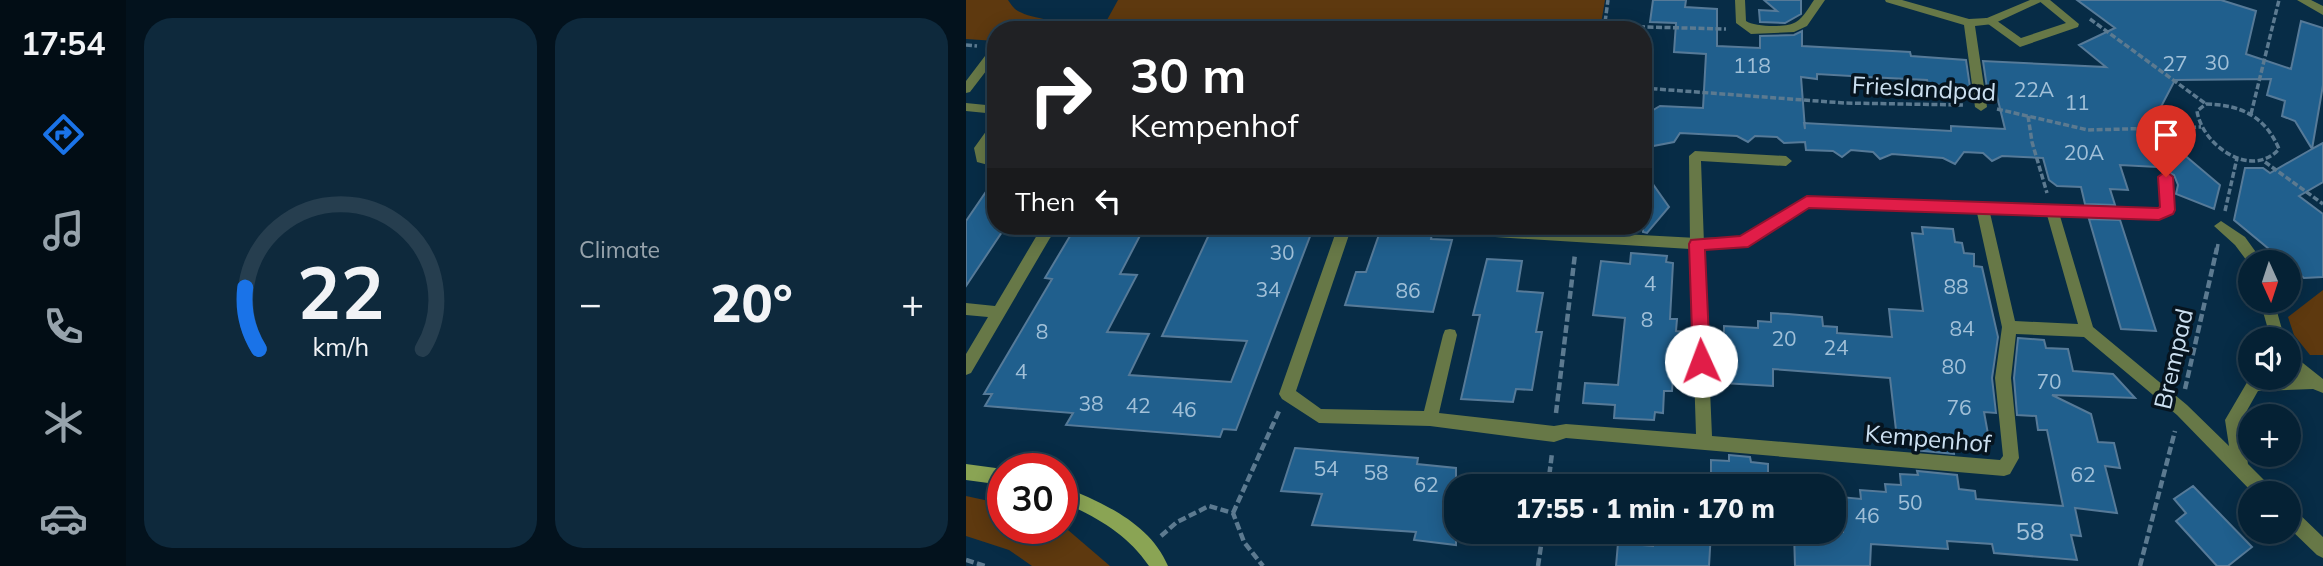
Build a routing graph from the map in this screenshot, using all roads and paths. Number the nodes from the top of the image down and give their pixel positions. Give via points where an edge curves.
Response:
1 (1608, 0) edge
2 (1740, 0) edge
3 (1820, 0) edge
4 (1890, 0) edge
5 (2042, 0) edge
6 (2279, 0) edge
7 (2302, 0) edge
8 (2323, 11) edge
9 (2086, 16) dead end
10 (1606, 21) edge
11 (1989, 21) junction
12 (1969, 23) junction
13 (1652, 29) edge
14 (1751, 30) junction
15 (987, 62) edge
16 (966, 89) edge
17 (1652, 89) edge
18 (2206, 104) junction
19 (966, 107) edge
20 (1981, 107) junction
21 (987, 109) edge
22 (2251, 114) junction
23 (2028, 116) junction
24 (2200, 127) junction
25 (987, 138) edge
26 (2237, 158) junction
27 (987, 160) edge
28 (1786, 161) dead end
29 (2265, 162) junction
30 (2166, 177) dead end
31 (2323, 204) edge
32 (1982, 206) junction
33 (2052, 209) junction
34 (2221, 226) junction
35 (1044, 235) edge
36 (1342, 235) edge
37 (1544, 235) edge
38 (1577, 237) junction
39 (1697, 244) junction
40 (2247, 250) edge
41 (966, 309) edge
42 (998, 312) junction
43 (2009, 327) junction
44 (2087, 331) junction
45 (1450, 335) dead end
46 (966, 368) edge
47 (2301, 369) edge
48 (2318, 384) edge
49 (1287, 394) junction
50 (2242, 404) edge
51 (2181, 410) junction
52 (2238, 411) edge
53 (1430, 419) junction
54 (1560, 433) junction
55 (1704, 442) junction
56 (2238, 454) edge
57 (2238, 465) edge
58 (2240, 467) edge
59 (966, 472) edge
60 (1551, 474) edge
61 (987, 475) edge
62 (2253, 481) edge
63 (1078, 501) edge
64 (1233, 513) junction
65 (2301, 528) edge
66 (1541, 544) edge
67 (1148, 548) junction
68 (2323, 549) edge
69 (966, 559) edge
70 (985, 566) edge
71 (1159, 566) edge
72 (1263, 566) edge
73 (1538, 566) edge
74 (2140, 566) edge

1 - 10 path
2 - 14 street via 1741,23
3 - 14 street via 1794,29
4 - 12 street
5 - 11 street
5 - 11 street via 2074,24 2021,43
6 - 22 path
7 - 8 street
9 - 18 path
11 - 12 street
12 - 20 street
13 - 14 path
15 - 16 street
17 - 20 path, Frieslandpad via 1844,103
18 - 22 path via 2225,104
18 - 24 path via 2197,111
19 - 21 street
20 - 23 path, Frieslandpad
22 - 29 path via 2272,130 2279,149
23 - 24 path, Frieslandpad via 2088,130
23 - 33 path
24 - 26 path
25 - 27 street via 980,148 981,159
26 - 29 path
26 - 34 path, Brempad
28 - 39 street via 1695,156
29 - 31 path
30 - 33 street via 2168,210 2159,214
32 - 33 street
32 - 39 street via 1807,202 1742,242
32 - 43 street, Kempenhof
33 - 44 street
34 - 40 street
34 - 51 path, Brempad
35 - 42 street
36 - 49 street
37 - 38 street
38 - 39 street
38 - 54 path
39 - 55 street
41 - 42 street
42 - 46 street
43 - 44 street
43 - 55 street, Kempenhof via 2003,378 2011,458 2004,468
44 - 51 street
45 - 53 street
47 - 48 street
48 - 50 street via 2254,384
49 - 53 street, Kempenhof via 1319,415
49 - 64 path
51 - 57 street
51 - 74 path, Brempad
52 - 56 street via 2233,420
53 - 54 street, Kempenhof
54 - 55 street, Kempenhof
54 - 60 path
58 - 62 street
59 - 61 street
63 - 67 street via 1110,514
64 - 67 path via 1209,506 1177,522
64 - 72 path via 1244,542
65 - 68 street
66 - 73 path
67 - 71 street
69 - 70 path

